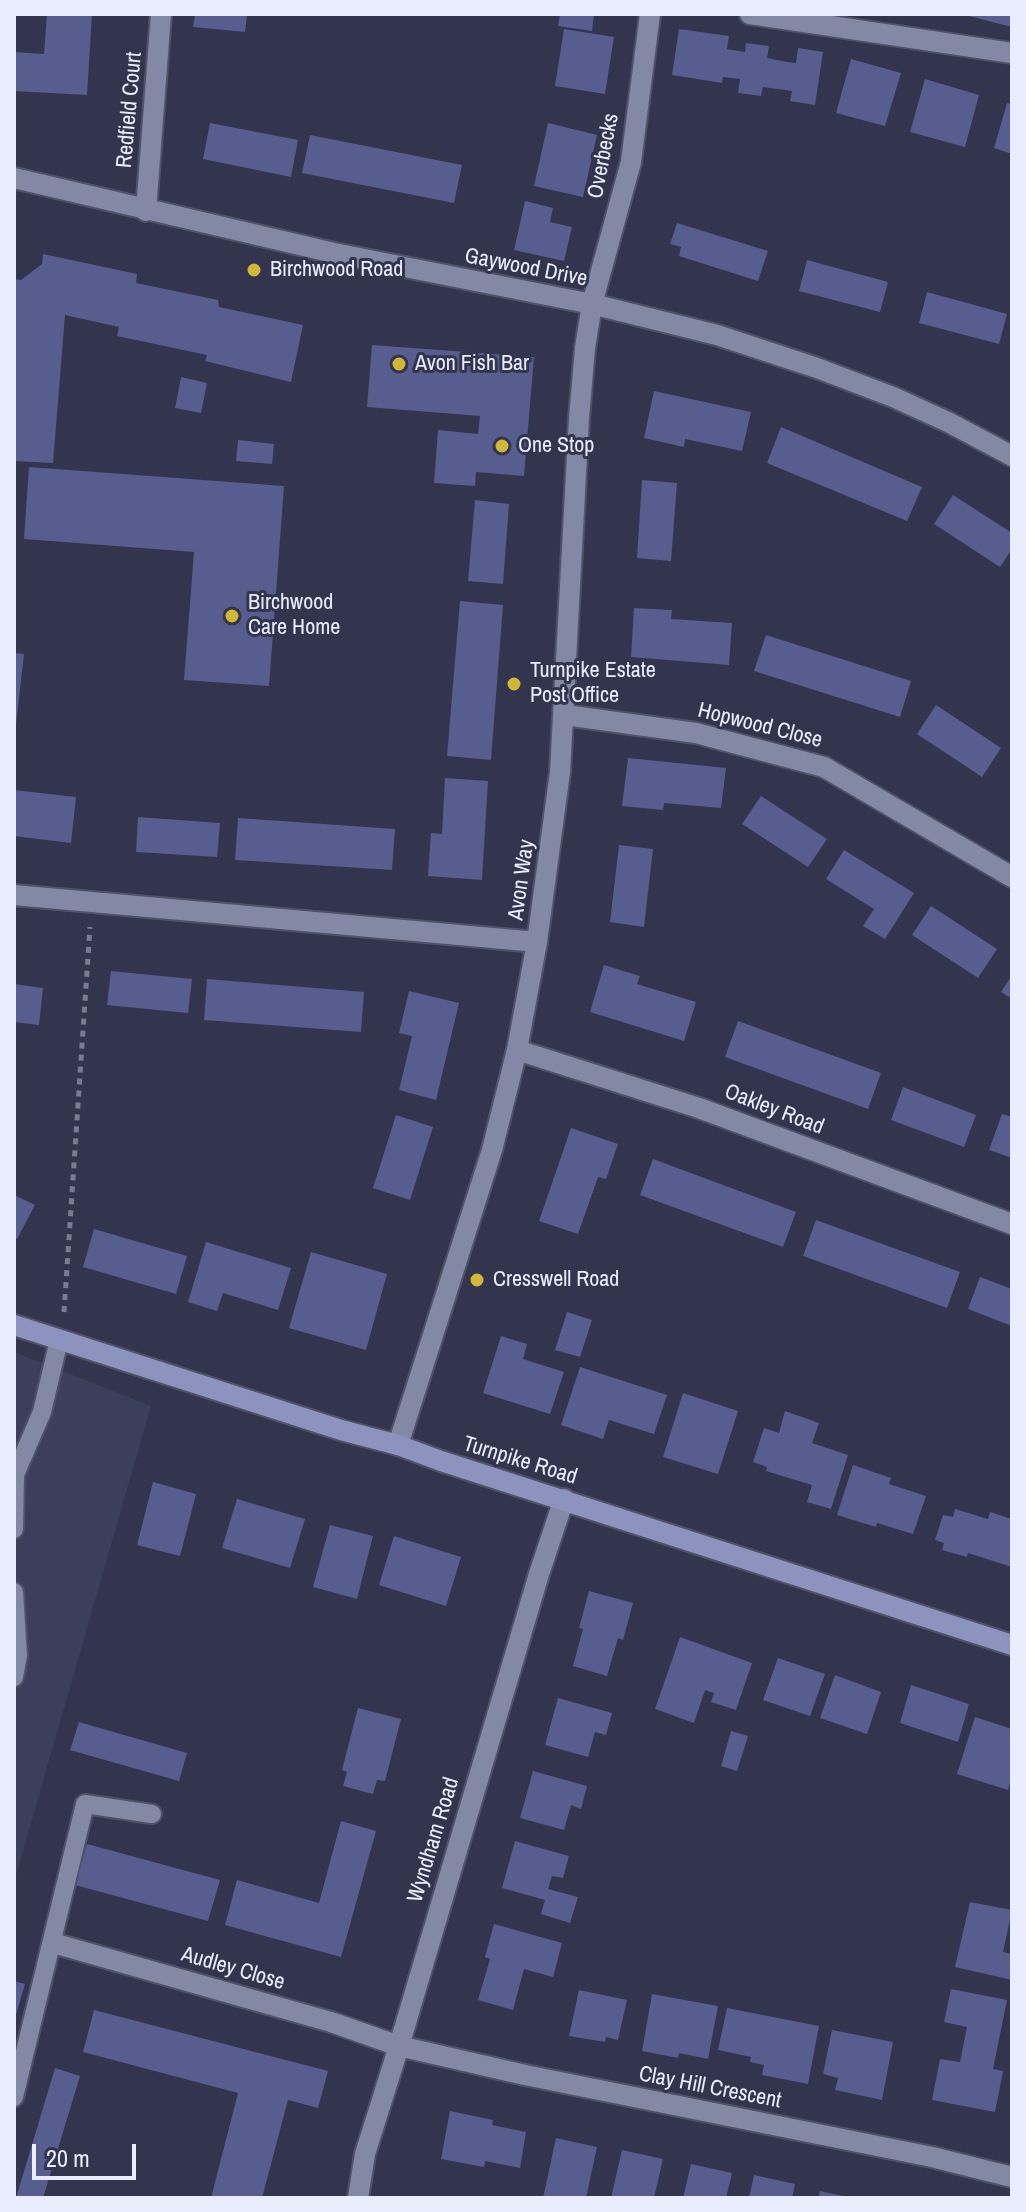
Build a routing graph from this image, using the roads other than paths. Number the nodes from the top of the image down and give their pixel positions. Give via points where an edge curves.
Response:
1 (161, 14) edge
2 (650, 14) edge
3 (750, 14) edge
4 (826, 20) edge
5 (1012, 53) edge
6 (14, 178) edge
7 (146, 211) junction
8 (592, 304) junction
9 (1012, 456) edge
10 (565, 715) junction
11 (1012, 877) edge
12 (14, 895) edge
13 (537, 942) junction
14 (517, 1050) junction
15 (1012, 1224) edge
16 (14, 1325) edge
17 (59, 1340) junction
18 (398, 1445) junction
19 (14, 1476) edge
20 (564, 1499) junction
21 (14, 1529) edge
22 (14, 1592) edge
23 (1012, 1645) edge
24 (14, 1677) edge
25 (152, 1814) dead end
26 (53, 1943) junction
27 (399, 2046) junction
28 (14, 2097) edge
29 (1012, 2177) edge
30 (358, 2198) edge

1 - 7 street, Redfield Court
2 - 8 street, Overbecks via 631,162
3 - 4 street
4 - 5 street
6 - 7 street, Gaywood Drive
7 - 8 street, Gaywood Drive
8 - 9 street, Gaywood Drive via 717,335 817,368 948,422
8 - 10 street, Avon Way via 579,418
10 - 11 street, Hopwood Close via 696,733 824,767
10 - 13 street, Avon Way
12 - 13 street
13 - 14 street, Avon Way
14 - 15 street, Oakley Road via 699,1108
14 - 18 street, Avon Way via 492,1150
16 - 17 street, Turnpike Road
17 - 18 street, Turnpike Road
17 - 19 lane via 42,1412
18 - 20 street, Turnpike Road
19 - 21 lane
20 - 23 street, Turnpike Road
20 - 27 street, Wyndham Road
22 - 24 lane
25 - 26 lane via 85,1804
26 - 27 street, Audley Close
26 - 28 lane
27 - 29 street, Clay Hill Crescent
27 - 30 street, Wyndham Road via 365,2154

